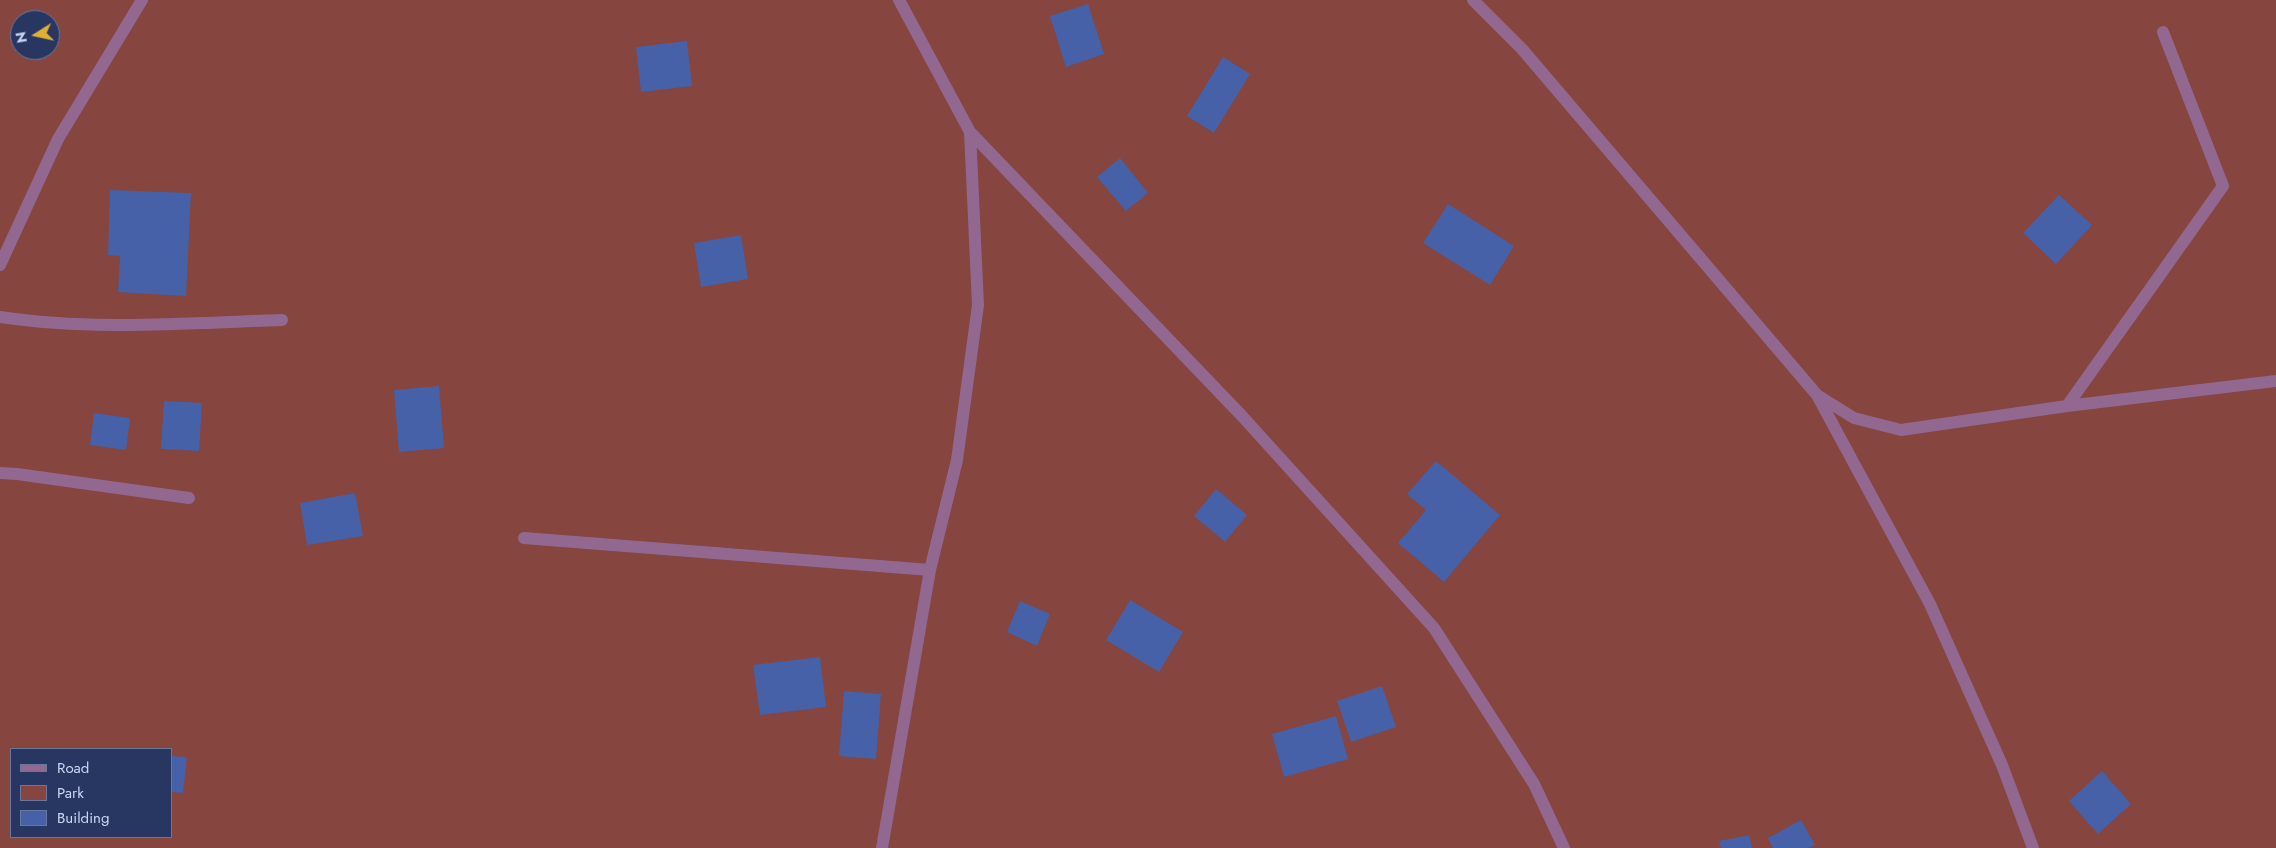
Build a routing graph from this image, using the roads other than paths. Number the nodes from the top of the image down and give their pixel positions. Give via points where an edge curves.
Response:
1 (142, 0) edge
2 (899, 0) edge
3 (1473, 0) edge
4 (2163, 32) dead end
5 (970, 132) junction
6 (0, 265) edge
7 (0, 317) edge
8 (282, 320) dead end
9 (2276, 381) edge
10 (1817, 395) junction
11 (2067, 406) junction
12 (0, 474) edge
13 (189, 498) dead end
14 (524, 538) dead end
15 (930, 570) junction
16 (882, 848) edge
17 (1564, 848) edge
18 (2033, 848) edge

1 - 6 street via 58,139
2 - 5 street
3 - 10 street via 1522,50
4 - 11 street via 2223,186
5 - 15 street via 978,305 957,460
5 - 17 street via 1242,416 1434,628 1534,784
7 - 8 street via 37,323 115,325
9 - 11 street
10 - 11 street via 1854,418 1901,430
10 - 18 street via 1930,604 2002,765
12 - 13 street
14 - 15 street
15 - 16 street

